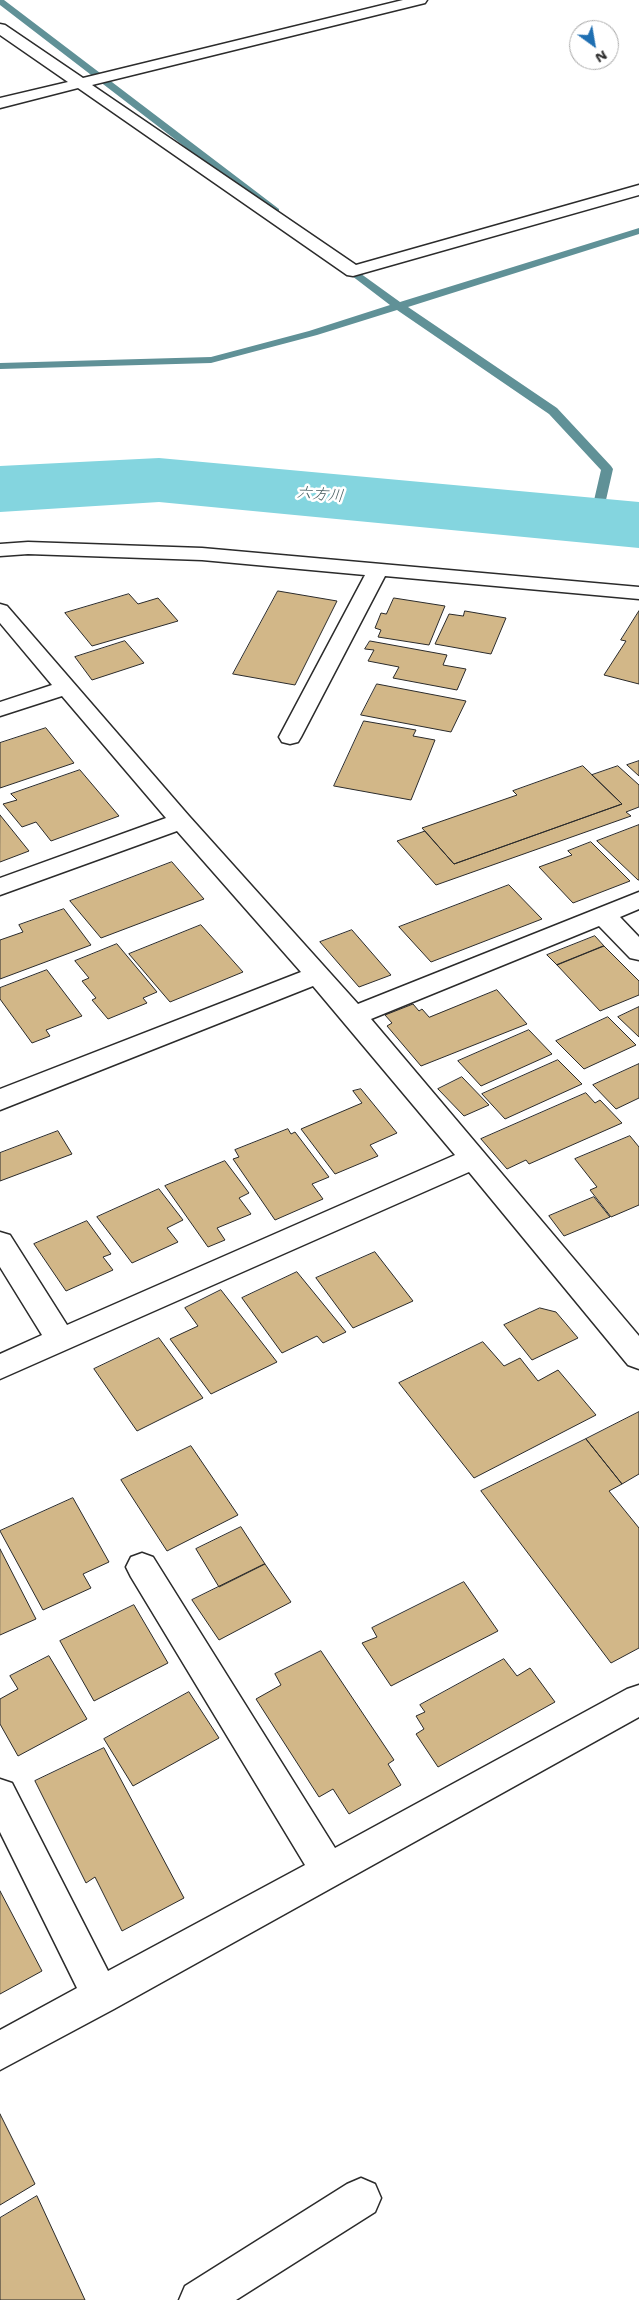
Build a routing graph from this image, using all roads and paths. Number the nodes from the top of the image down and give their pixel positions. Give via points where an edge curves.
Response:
1 (420, 0) edge
2 (0, 28) edge
3 (80, 84) junction
4 (0, 103) edge
5 (639, 190) edge
6 (0, 550) edge
7 (377, 571) junction
8 (639, 593) edge
9 (0, 610) edge
10 (68, 687) junction
11 (0, 709) edge
12 (290, 737) dead end
13 (181, 820) junction
14 (0, 887) edge
15 (639, 900) edge
16 (603, 915) junction
17 (639, 952) edge
18 (317, 975) junction
19 (354, 1016) junction
20 (0, 1100) edge
21 (474, 1159) junction
22 (0, 1243) edge
23 (61, 1340) junction
24 (639, 1357) edge
25 (0, 1367) edge
26 (142, 1567) dead end
27 (639, 1700) edge
28 (0, 1795) edge
29 (328, 1870) junction
30 (101, 1996) junction
31 (0, 2051) edge
32 (361, 2198) dead end
33 (199, 2300) edge

1 - 3 street
2 - 3 street
3 - 4 street
3 - 5 street via 353,271
6 - 7 street via 28,548 202,554
7 - 8 street
7 - 12 street
9 - 10 street
10 - 11 street
10 - 13 street
13 - 14 street
13 - 18 street
15 - 16 street
16 - 17 street
16 - 19 street
18 - 19 street
18 - 20 street
19 - 21 street
21 - 23 street
21 - 24 street
22 - 23 street
23 - 25 street
26 - 29 street
27 - 29 street
28 - 30 street
29 - 30 street
30 - 31 street
32 - 33 street

